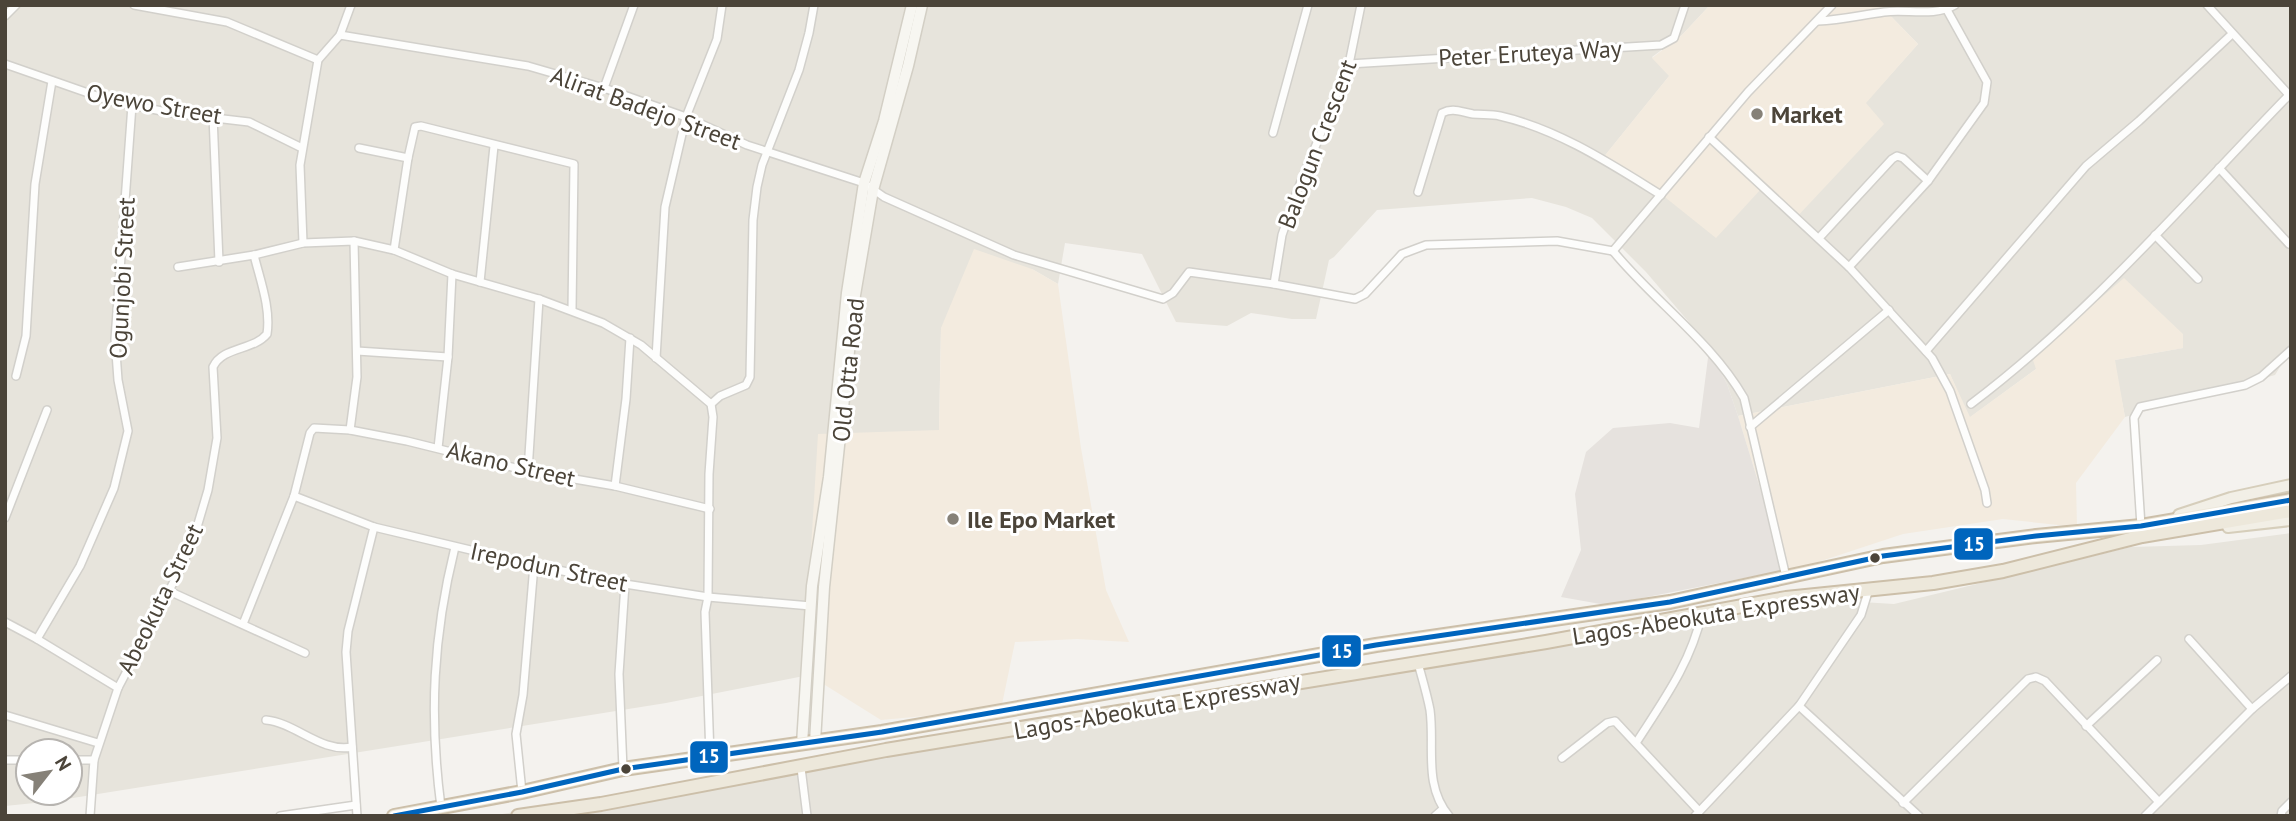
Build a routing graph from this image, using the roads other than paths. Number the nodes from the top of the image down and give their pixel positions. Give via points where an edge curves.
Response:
1 (16, 5) edge
2 (134, 5) edge
3 (351, 5) edge
4 (634, 5) edge
5 (722, 5) edge
6 (814, 5) edge
7 (912, 5) edge
8 (922, 5) edge
9 (1308, 5) edge
10 (1361, 5) edge
11 (1685, 5) edge
12 (1832, 5) edge
13 (1955, 5) edge
14 (2207, 5) edge
15 (1947, 10) junction
16 (6, 12) edge
17 (1817, 21) junction
18 (2232, 34) junction
19 (340, 35) junction
20 (318, 60) junction
21 (5, 64) edge
22 (1349, 64) junction
23 (52, 81) junction
24 (604, 88) junction
25 (2290, 96) edge
26 (132, 105) junction
27 (213, 116) junction
28 (686, 117) junction
29 (1273, 133) dead end
30 (1709, 137) junction
31 (494, 146) junction
32 (302, 148) junction
33 (359, 149) dead end
34 (768, 151) junction
35 (408, 158) junction
36 (2219, 168) junction
37 (1928, 181) junction
38 (864, 183) junction
39 (873, 190) junction
40 (1418, 192) dead end
41 (1661, 195) junction
42 (2155, 234) junction
43 (1819, 238) junction
44 (354, 242) junction
45 (303, 243) junction
46 (2289, 244) dead end
47 (394, 250) junction
48 (1613, 251) junction
49 (254, 255) junction
50 (219, 262) junction
51 (178, 267) dead end
52 (1849, 267) junction
53 (452, 274) junction
54 (2198, 279) dead end
55 (480, 282) junction
56 (1274, 284) junction
57 (539, 299) junction
58 (572, 310) junction
59 (1889, 310) junction
60 (630, 338) junction
61 (2291, 350) edge
62 (357, 351) junction
63 (1926, 351) junction
64 (448, 357) junction
65 (656, 358) junction
66 (16, 376) dead end
67 (711, 404) junction
68 (1971, 404) dead end
69 (47, 410) dead end
70 (1750, 427) junction
71 (350, 430) junction
72 (438, 448) junction
73 (528, 471) junction
74 (2291, 485) edge
75 (615, 486) junction
76 (294, 496) junction
77 (2291, 500) edge
78 (1987, 503) dead end
79 (710, 509) junction
80 (2291, 511) edge
81 (5, 518) edge
82 (2291, 520) edge
83 (374, 527) junction
84 (2142, 531) junction
85 (455, 547) junction
86 (534, 565) junction
87 (1786, 577) junction
88 (625, 584) junction
89 (1869, 589) junction
90 (169, 591) junction
91 (708, 597) junction
92 (811, 606) junction
93 (1702, 613) junction
94 (5, 622) edge
95 (243, 624) junction
96 (37, 639) junction
97 (2189, 639) dead end
98 (305, 653) dead end
99 (2157, 660) dead end
100 (1418, 663) junction
101 (2291, 676) edge
102 (118, 688) junction
103 (1799, 706) junction
104 (2252, 709) junction
105 (5, 715) edge
106 (267, 720) dead end
107 (2086, 726) junction
108 (98, 743) junction
109 (809, 743) junction
110 (1636, 743) junction
111 (352, 747) junction
112 (710, 756) junction
113 (1562, 758) dead end
114 (84, 760) edge
115 (94, 760) junction
116 (801, 768) junction
117 (623, 769) junction
118 (522, 792) junction
119 (2159, 802) junction
120 (2291, 802) edge
121 (1903, 803) junction
122 (356, 806) junction
123 (441, 807) junction
124 (1446, 812) edge
125 (1697, 813) edge
126 (90, 816) edge
127 (280, 816) edge
128 (357, 816) edge
129 (394, 816) edge
130 (518, 816) edge
131 (807, 816) edge
132 (1435, 816) edge
133 (1919, 816) edge
134 (2145, 816) edge
135 (2281, 816) edge

1 - 16 street
2 - 20 street via 227,22
3 - 19 street
4 - 24 street
5 - 28 street via 717,39
6 - 34 street via 799,70
7 - 38 main road
8 - 39 main road, Old Otta Road
9 - 29 street
10 - 22 street, Balogun Crescent
11 - 22 street, Peter Eruteya Way via 1674,38 1661,45
12 - 17 street
13 - 15 street
14 - 18 street
15 - 17 street
15 - 37 street via 1987,82 1984,103
17 - 30 street
18 - 25 street
18 - 63 street via 2086,166
19 - 20 street
19 - 24 street, Alirat Badejo Street via 528,66
20 - 32 street
21 - 23 street, Oyewo Street
22 - 56 street, Balogun Crescent via 1291,206
23 - 26 street, Oyewo Street
23 - 66 street via 35,184 26,336
24 - 28 street, Alirat Badejo Street
25 - 36 street
26 - 27 street, Oyewo Street
26 - 96 street, Ogunjobi Street via 115,339 127,442 114,488 87,550
27 - 32 street, Oyewo Street via 256,125
27 - 50 street
28 - 34 street, Alirat Badejo Street
28 - 65 street via 663,220
30 - 41 street
30 - 43 street
31 - 35 street via 421,126 415,127
31 - 55 street
31 - 58 street via 574,164
32 - 45 street
33 - 35 street
34 - 38 street, Alirat Badejo Street
34 - 67 street via 760,171 753,220 750,377 746,385
35 - 47 street
36 - 42 street
36 - 46 street
37 - 43 street via 1897,156
37 - 52 street
38 - 39 street, Alirat Badejo Street
38 - 92 main road
39 - 56 street, Alirat Badejo Street via 1014,255 1163,299 1189,272
39 - 109 main road, Old Otta Road via 855,295
40 - 41 street via 1442,113 1459,110 1514,119 1555,135
41 - 48 street
42 - 54 street
42 - 68 street via 2085,306
43 - 52 street
44 - 45 street
44 - 47 street
44 - 62 street
45 - 49 street
47 - 53 street
48 - 56 street via 1557,241 1426,245 1402,254 1365,294 1354,299
48 - 70 street via 1733,380 1744,398
49 - 50 street
49 - 90 street, Abeokuta Street via 269,323 267,334 253,345 222,356 213,367 217,438 208,490 195,534
50 - 51 street
52 - 59 street
53 - 55 street
53 - 64 street
55 - 57 street
57 - 58 street
57 - 73 street
58 - 60 street
59 - 63 street
59 - 70 street
60 - 65 street
60 - 75 street
61 - 84 street via 2245,385 2136,411
62 - 64 street
62 - 71 street
63 - 78 street via 1950,391
64 - 72 street
65 - 67 street
67 - 79 street
69 - 81 street
70 - 87 street
71 - 72 street, Akano Street
71 - 76 street, Akano Street via 311,431
72 - 73 street, Akano Street
73 - 75 street, Akano Street
74 - 84 main road via 2231,498
75 - 79 street, Akano Street
76 - 83 street, Irepodun Street
76 - 95 street
77 - 84 highway, Lagos-Abeokuta Expressway
79 - 91 street
80 - 84 highway, Lagos-Abeokuta Expressway
82 - 84 main road
83 - 85 street, Irepodun Street
83 - 111 street via 348,631
84 - 87 highway, Lagos-Abeokuta Expressway via 2036,536 1883,556
84 - 89 highway, Lagos-Abeokuta Expressway via 2003,571
85 - 86 street, Irepodun Street
85 - 123 street via 440,612 435,676
86 - 88 street, Irepodun Street
86 - 118 street via 516,734
87 - 109 highway, Lagos-Abeokuta Expressway via 1671,602 1376,645
88 - 91 street, Irepodun Street
88 - 117 street via 619,674
89 - 93 highway, Lagos-Abeokuta Expressway
89 - 103 street via 1861,615
90 - 95 street
90 - 102 street, Abeokuta Street
91 - 92 street, Irepodun Street
91 - 112 street via 705,655
92 - 109 main road
93 - 100 highway, Lagos-Abeokuta Expressway
93 - 110 street via 1685,666
94 - 96 street
95 - 98 street
96 - 102 street
97 - 104 street
99 - 107 street
100 - 116 highway, Lagos-Abeokuta Expressway
100 - 124 street via 1430,712 1433,780
101 - 104 street
102 - 108 street, Abeokuta Street
103 - 121 street
103 - 125 street
104 - 119 street
105 - 108 street
106 - 111 street via 332,747
107 - 119 street
107 - 121 street via 2045,681 2028,679
108 - 115 street, Abeokuta Street
109 - 112 highway, Lagos-Abeokuta Expressway
110 - 113 street via 1612,720
110 - 125 street
111 - 122 street
112 - 117 highway, Lagos-Abeokuta Expressway
114 - 115 street
115 - 126 street, Abeokuta Street
116 - 130 highway, Lagos-Abeokuta Expressway
116 - 131 street
117 - 118 highway, Lagos-Abeokuta Expressway
118 - 123 highway, Lagos-Abeokuta Expressway
119 - 134 street
120 - 135 street
121 - 133 street
122 - 127 street
122 - 128 street
123 - 129 highway, Lagos-Abeokuta Expressway
124 - 132 street

